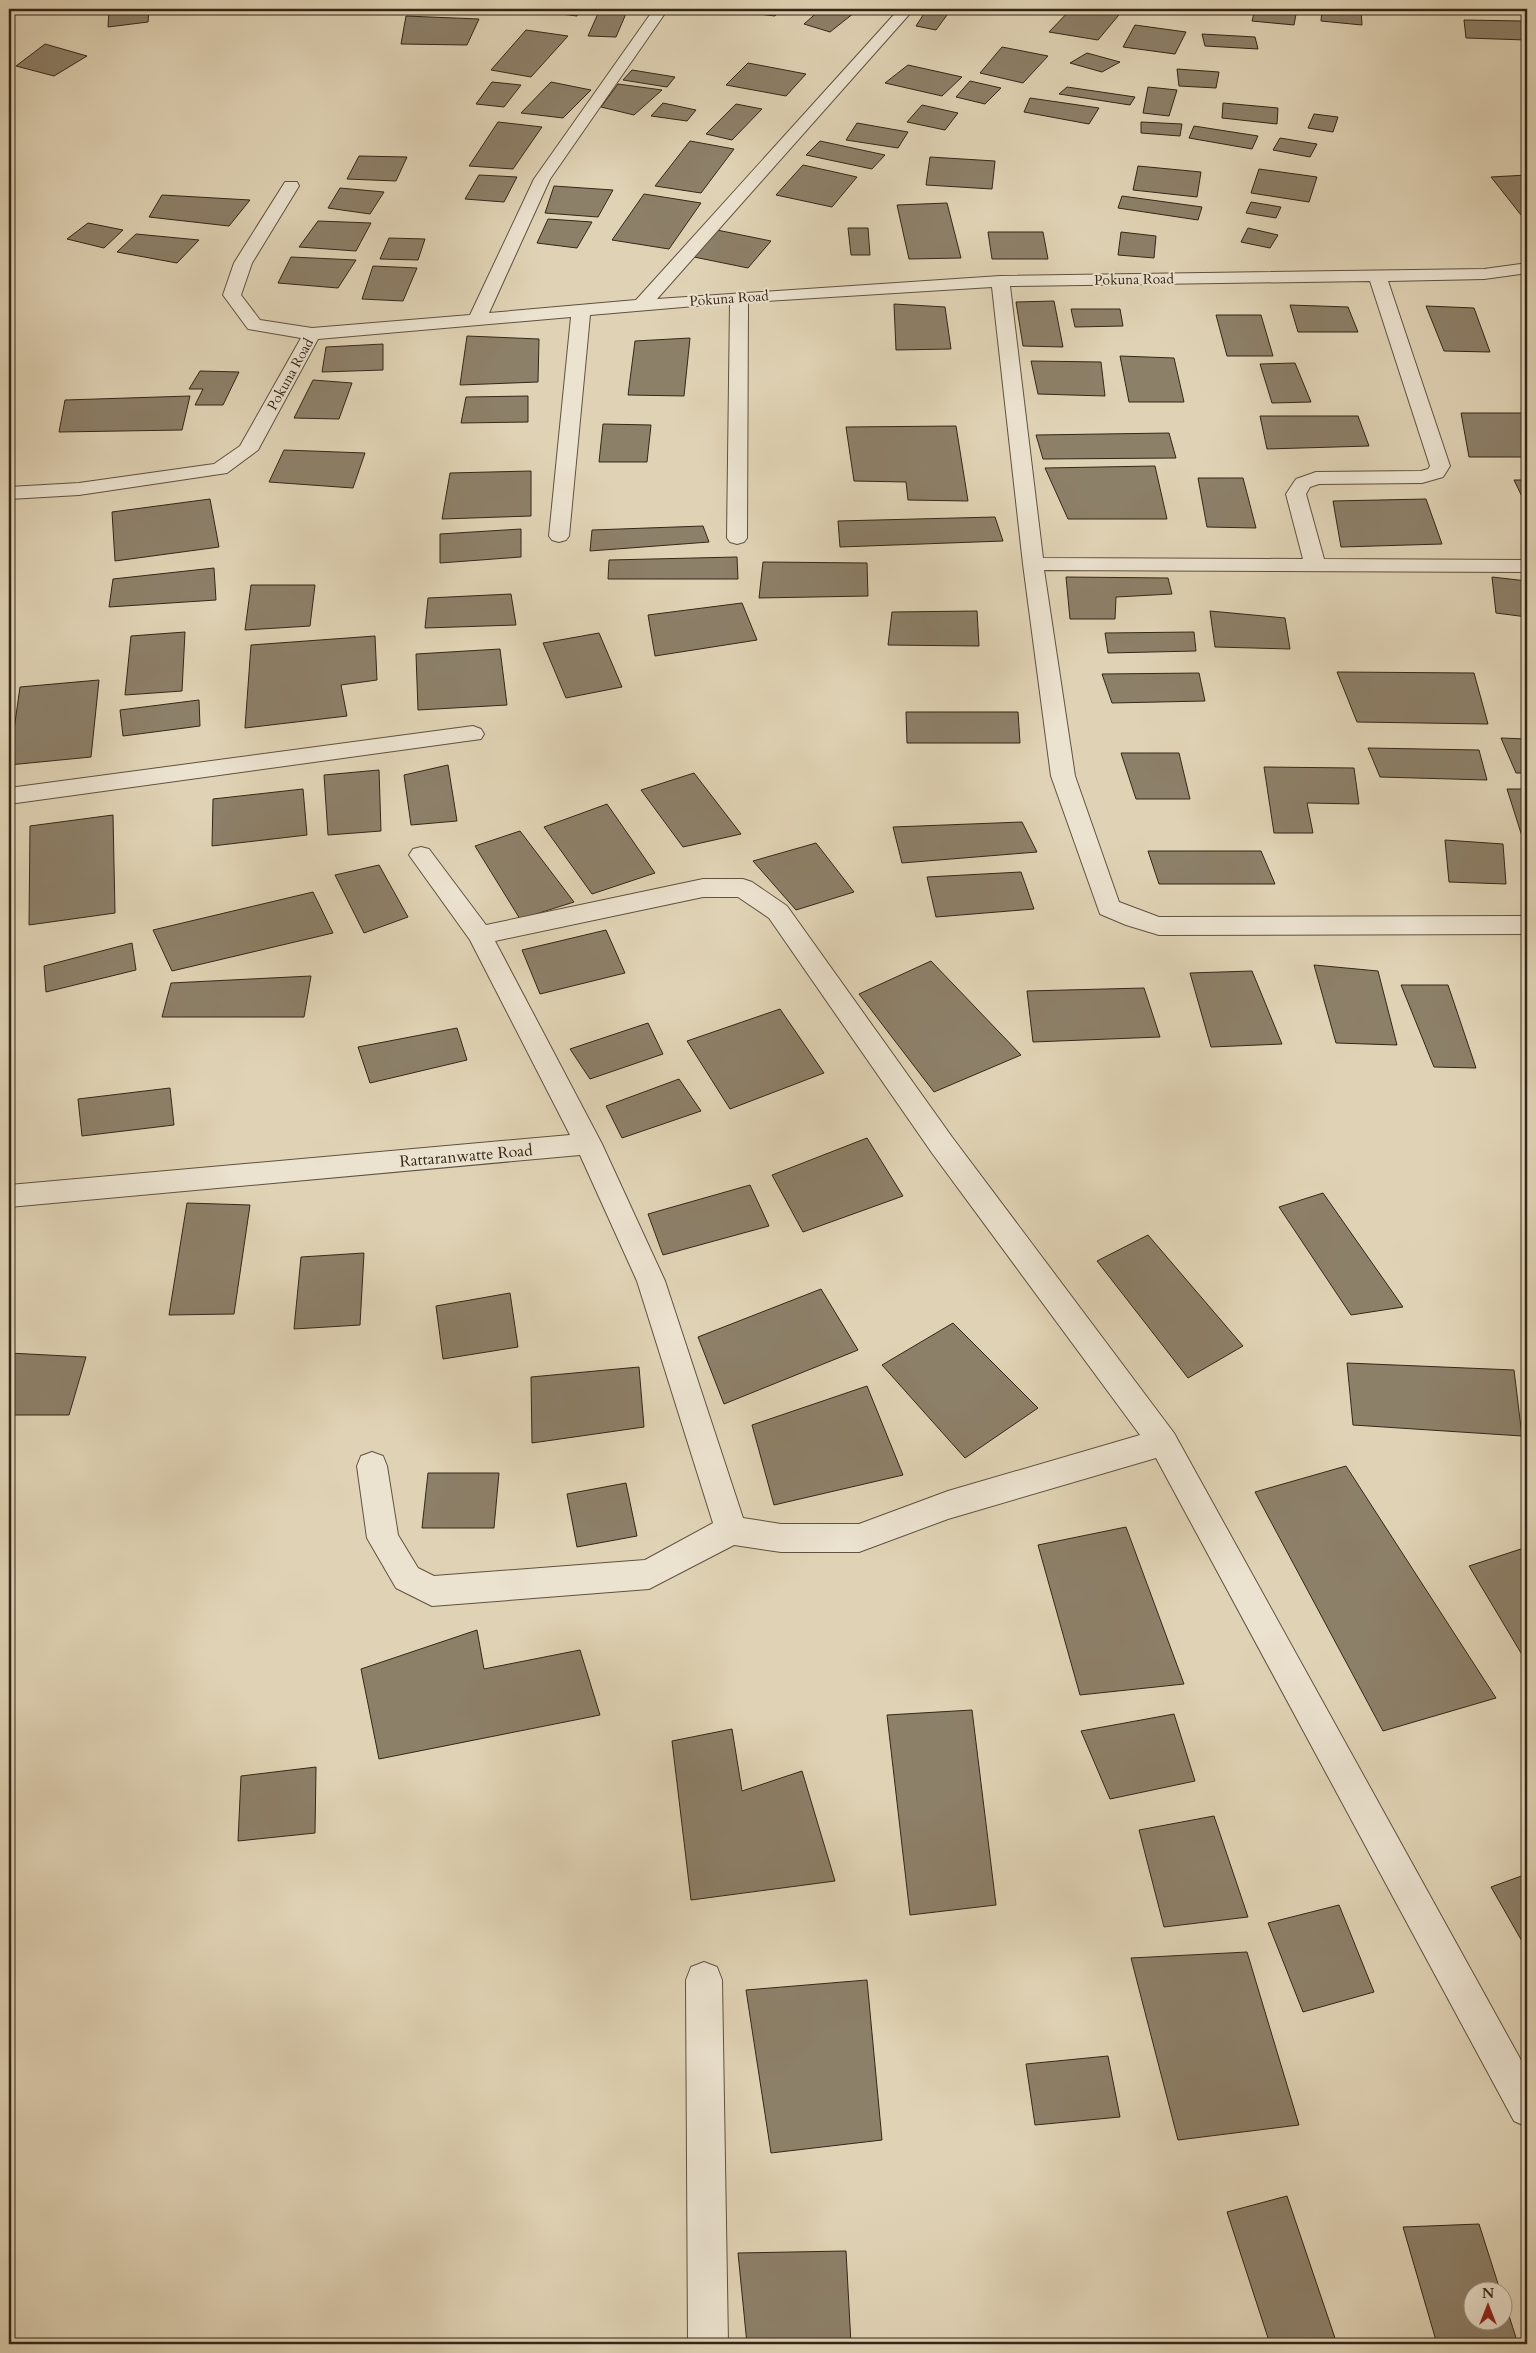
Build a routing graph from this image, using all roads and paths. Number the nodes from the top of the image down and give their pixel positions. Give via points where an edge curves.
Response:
1 (661, 9) edge
2 (907, 9) edge
3 (291, 186) dead end
4 (1527, 268) edge
5 (1377, 276) junction
6 (1000, 281) junction
7 (739, 297) junction
8 (642, 305) junction
9 (581, 311) junction
10 (477, 320) junction
11 (312, 334) junction
12 (9, 493) edge
13 (559, 536) dead end
14 (737, 538) dead end
15 (1032, 564) junction
16 (1315, 564) junction
17 (1527, 566) edge
18 (474, 734) dead end
19 (9, 796) edge
20 (421, 855) dead end
21 (1527, 925) edge
22 (480, 935) junction
23 (588, 1144) junction
24 (9, 1196) edge
25 (1163, 1442) junction
26 (372, 1466) dead end
27 (731, 1530) junction
28 (704, 1980) dead end
29 (1527, 2108) edge
30 (708, 2344) edge

1 - 10 street via 542,179
2 - 8 street
3 - 11 street via 243,263 232,295 254,325
4 - 5 street, Pokuna Road via 1484,274
5 - 6 street, Pokuna Road
5 - 16 street via 1440,466 1436,473 1422,477 1316,478 1304,483 1296,494
6 - 7 street, Pokuna Road
6 - 15 street
7 - 8 street, Pokuna Road
7 - 14 street
8 - 9 street, Pokuna Road
9 - 10 street, Pokuna Road
9 - 13 street
10 - 11 street, Pokuna Road
11 - 12 street, Pokuna Road via 248,450 220,469 79,489
15 - 16 street
15 - 21 street via 1063,776 1109,908 1159,926
16 - 17 street
18 - 19 street
20 - 22 street
22 - 23 street
22 - 25 street via 703,888 743,888 778,912 942,1145
23 - 24 street, Rattaranwatte Road
23 - 27 street via 650,1281
25 - 27 street via 948,1505 859,1538 781,1538
25 - 29 street
26 - 27 street via 383,1538 407,1578 432,1591 649,1574
28 - 30 street

